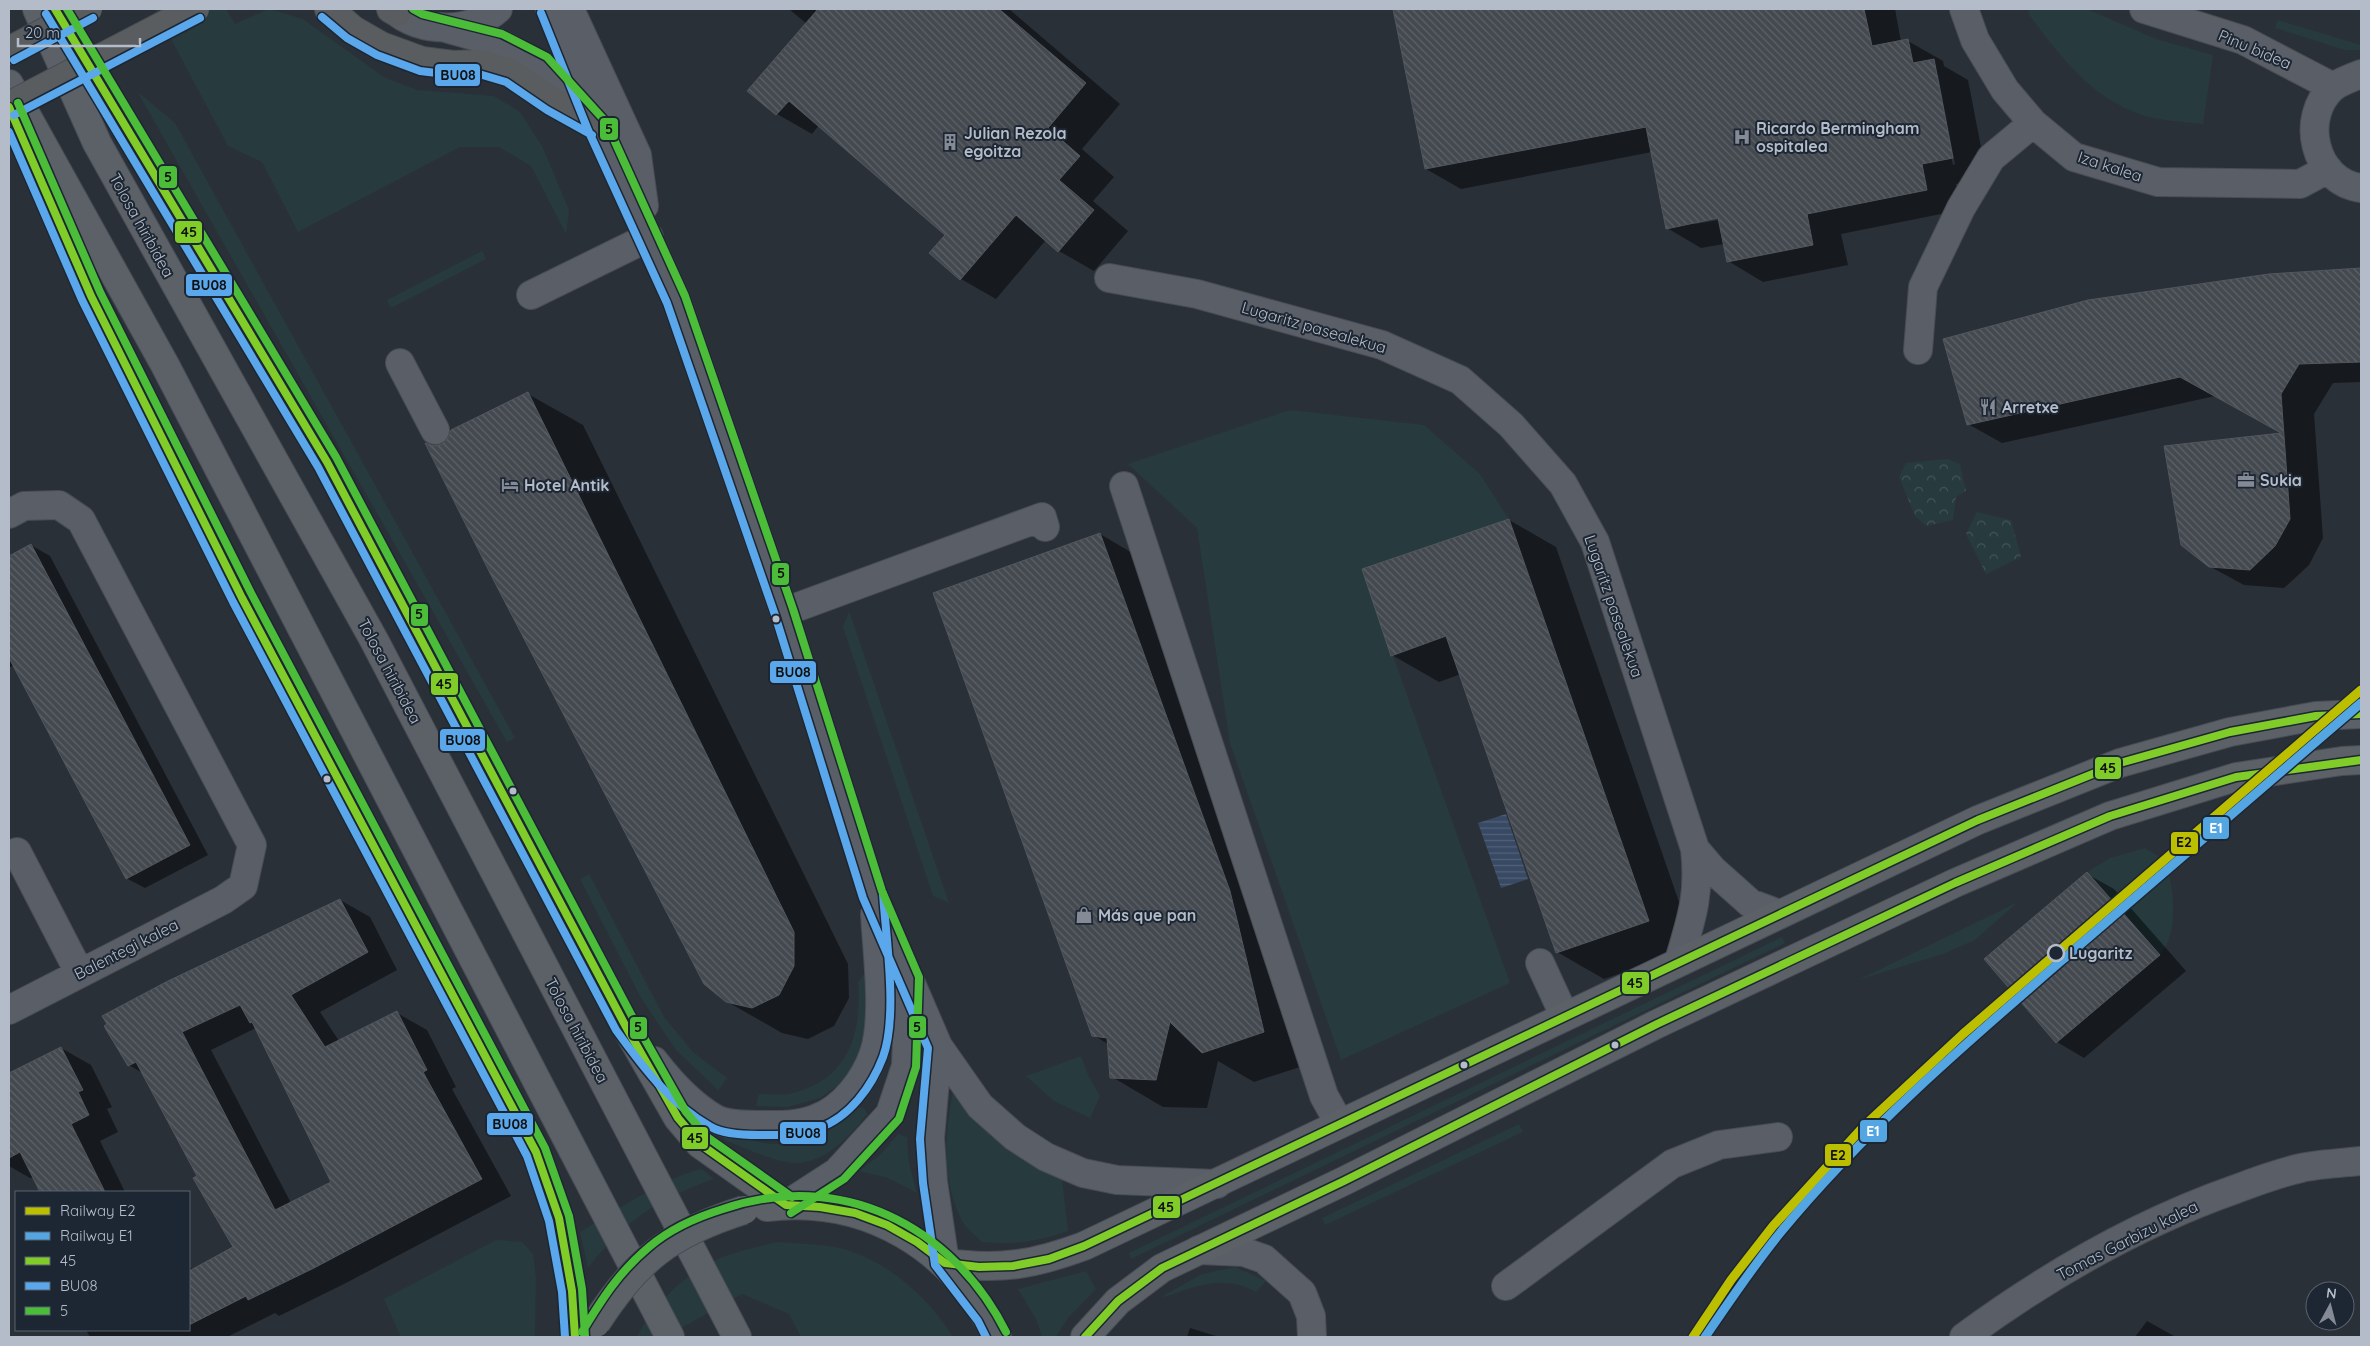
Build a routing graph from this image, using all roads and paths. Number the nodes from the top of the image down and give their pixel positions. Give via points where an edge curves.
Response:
1 (37, 9) edge
2 (55, 9) edge
3 (88, 9) edge
4 (195, 9) edge
5 (329, 9) edge
6 (498, 9) edge
7 (550, 9) edge
8 (571, 9) edge
9 (1964, 9) edge
10 (2144, 9) edge
11 (394, 10) edge
12 (442, 27) junction
13 (9, 51) edge
14 (2361, 74) edge
15 (9, 84) edge
16 (2333, 87) junction
17 (9, 106) edge
18 (2033, 124) junction
19 (597, 126) junction
20 (2328, 169) junction
21 (2361, 188) edge
22 (649, 237) junction
23 (1108, 278) dead end
24 (531, 295) dead end
25 (1918, 350) dead end
26 (400, 363) dead end
27 (435, 430) dead end
28 (1124, 486) dead end
29 (9, 514) edge
30 (1045, 527) dead end
31 (784, 612) junction
32 (2361, 714) edge
33 (2361, 760) edge
34 (1694, 850) junction
35 (17, 852) dead end
36 (873, 895) junction
37 (1779, 914) junction
38 (1679, 960) junction
39 (1540, 964) dead end
40 (79, 972) junction
41 (910, 980) junction
42 (9, 1010) edge
43 (1564, 1015) junction
44 (625, 1025) junction
45 (938, 1046) junction
46 (1339, 1123) junction
47 (1778, 1137) dead end
48 (2361, 1161) edge
49 (1217, 1184) junction
50 (786, 1205) junction
51 (1199, 1250) junction
52 (945, 1263) junction
53 (1506, 1286) dead end
54 (587, 1332) edge
55 (670, 1337) edge
56 (738, 1337) edge
57 (997, 1337) edge
58 (1085, 1337) edge
59 (1312, 1337) edge
60 (1964, 1337) edge

1 - 56 main road, Tolosa hiribidea via 96,143 374,640
2 - 44 main road via 327,462
3 - 13 highway, bridge
4 - 17 highway, bridge
5 - 19 highway via 353,30 374,42 422,61 480,64 510,73
6 - 12 street via 468,25
7 - 19 street
8 - 22 street via 637,155
9 - 18 street, Iza kalea via 1975,40 2005,90
10 - 16 street, Pinu bidea via 2243,40
11 - 12 street via 418,23
12 - 19 street via 499,43 542,66
14 - 16 street
15 - 55 main road via 165,365
16 - 20 street via 2318,108 2314,128 2314,142
17 - 54 main road via 91,296 238,589 536,1152 559,1218 572,1291
18 - 20 street, Iza kalea via 2074,157 2158,182 2300,184
18 - 25 street via 1991,158 1960,208 1923,287
19 - 22 street
20 - 21 street via 2344,182
22 - 24 street
22 - 31 street via 676,299
23 - 34 street, Lugaritz pasealekua via 1197,294 1382,345 1460,380 1511,425 1563,484 1596,542
26 - 27 street
28 - 46 street via 1324,1096
29 - 40 street, Balentegi kalea via 24,506 59,505 81,520 252,845 243,886 223,900
30 - 31 street via 1042,517
31 - 36 street
32 - 37 main road via 2316,716 2230,732 2120,763 1978,820
33 - 51 main road via 2236,778 2110,816 1955,883 1658,1024
34 - 37 street via 1750,903
34 - 38 street, Lugaritz pasealekua via 1697,875 1695,905
35 - 40 street
36 - 41 street
36 - 44 street via 881,1019 874,1053 858,1085 841,1103 816,1119 788,1125 748,1125 716,1119 675,1088
37 - 38 main road
38 - 43 main road
39 - 43 street
40 - 42 street, Balentegi kalea
41 - 45 street
41 - 50 street via 906,1066 890,1114 837,1172
43 - 46 main road
44 - 50 main road via 678,1118 700,1144
45 - 49 street via 980,1106 1015,1137 1046,1157 1083,1173 1117,1180
45 - 52 street via 930,1138
46 - 49 main road
47 - 53 street via 1719,1145 1672,1164
48 - 60 street, Tomas Garbizu kalea via 2301,1168 2190,1205 2064,1272
49 - 52 main road via 1050,1259 1013,1266
50 - 52 main road via 820,1206 887,1225
50 - 54 main road, bridge via 744,1210 707,1222 674,1240 617,1290
51 - 58 main road via 1162,1268 1118,1301
51 - 59 street via 1244,1252 1264,1259 1302,1293 1311,1316
52 - 57 main road via 987,1316

